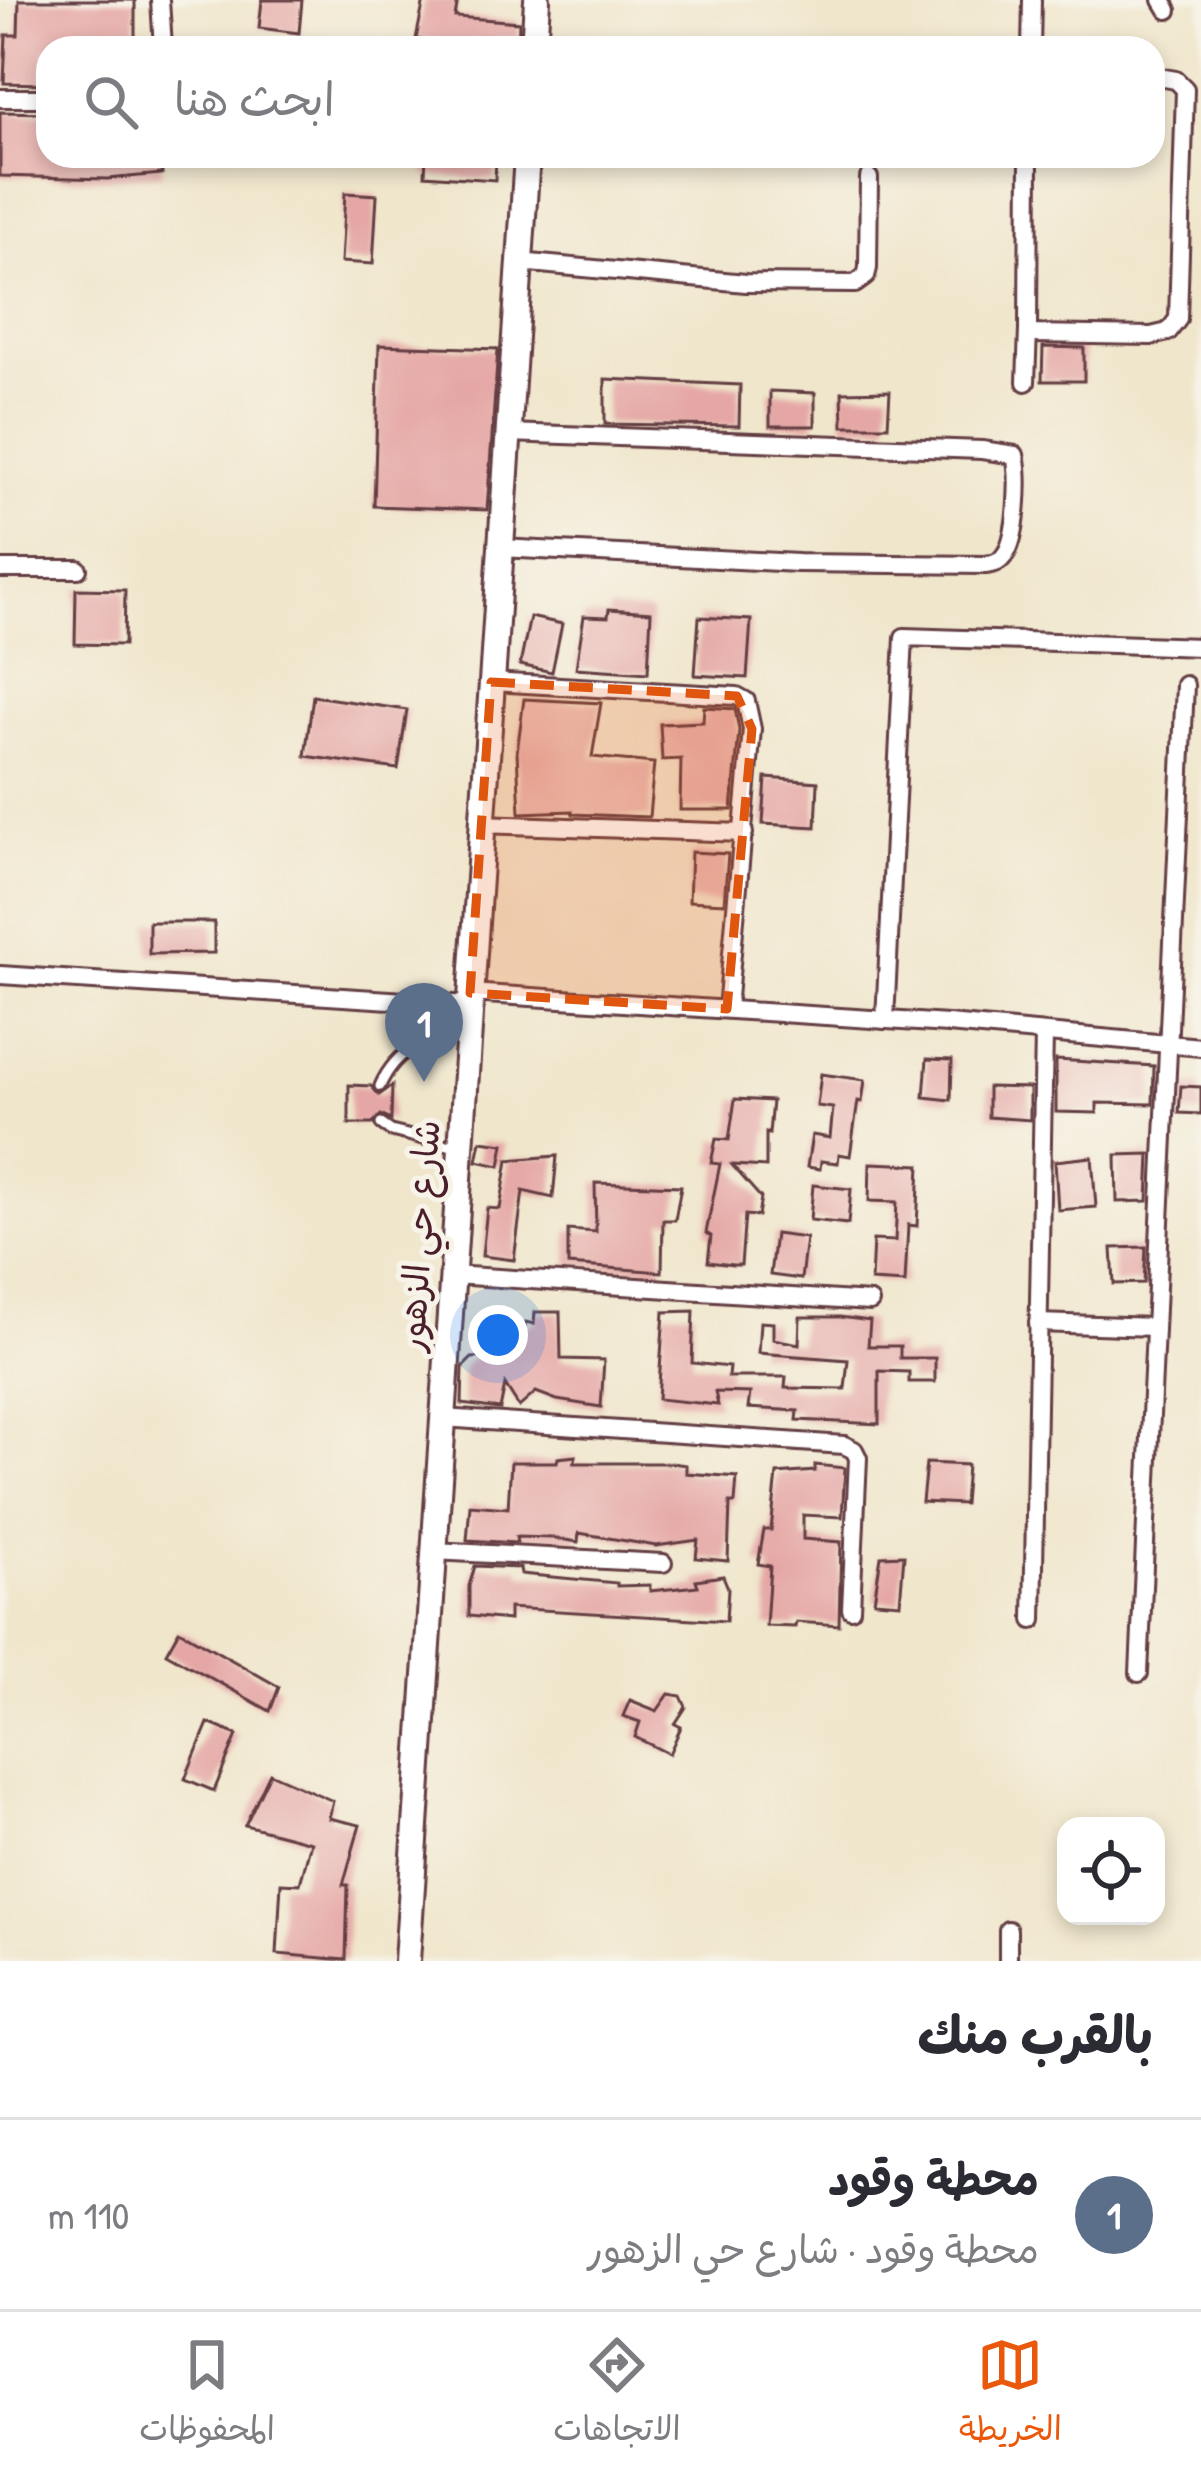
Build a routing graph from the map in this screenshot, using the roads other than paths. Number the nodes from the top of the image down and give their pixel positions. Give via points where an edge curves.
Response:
1 (160, 0) edge
2 (537, 0) edge
3 (1032, 0) edge
4 (162, 36) edge
5 (535, 36) edge
6 (1031, 36) edge
7 (1165, 78) edge
8 (0, 98) edge
9 (36, 98) edge
10 (526, 168) edge
11 (1029, 168) edge
12 (869, 178) dead end
13 (520, 262) junction
14 (1028, 330) junction
15 (1026, 382) dead end
16 (508, 433) junction
17 (500, 548) junction
18 (0, 569) edge
19 (79, 569) dead end
20 (1201, 647) edge
21 (491, 682) junction
22 (1185, 685) dead end
23 (482, 824) junction
24 (744, 833) junction
25 (2, 971) edge
26 (469, 1008) junction
27 (727, 1009) junction
28 (885, 1020) junction
29 (1044, 1034) junction
30 (1169, 1045) junction
31 (1201, 1048) edge
32 (380, 1086) dead end
33 (381, 1124) dead end
34 (460, 1149) junction
35 (452, 1275) junction
36 (870, 1302) dead end
37 (1038, 1323) junction
38 (1154, 1327) junction
39 (443, 1418) junction
40 (434, 1551) junction
41 (663, 1563) dead end
42 (851, 1609) dead end
43 (1033, 1620) dead end
44 (1139, 1672) dead end
45 (1008, 1930) dead end
46 (407, 1961) edge
47 (1008, 1961) edge

1 - 4 street
2 - 5 street
3 - 6 street
7 - 14 street via 1185,89 1178,319 1150,336
8 - 9 street
10 - 13 street, شارع حي الزهور
11 - 14 street
12 - 13 street via 868,268 855,284 746,283
13 - 16 street, شارع حي الزهور
14 - 15 street
16 - 17 street, شارع حي الزهور
16 - 17 street via 982,449 1015,455 1018,469 1012,539 998,562 986,565
17 - 21 street, شارع حي الزهور
18 - 19 street
20 - 28 street via 904,637
21 - 23 street, شارع حي الزهور
21 - 24 street via 737,696 750,710 752,729
22 - 30 street
23 - 24 street
23 - 26 street, شارع حي الزهور
24 - 27 street
25 - 26 street
26 - 27 street
26 - 32 lane via 400,1054
26 - 34 street, شارع حي الزهور
27 - 28 street
28 - 29 street
29 - 30 street
29 - 37 street
30 - 31 street
30 - 38 street
33 - 34 lane
34 - 35 street, شارع حي الزهور
35 - 36 street
35 - 39 street, شارع حي الزهور
37 - 38 street
37 - 43 street
38 - 44 street
39 - 40 street, شارع حي الزهور
39 - 42 street via 844,1445 858,1459
40 - 41 street
40 - 46 street, شارع حي الزهور
45 - 47 street

